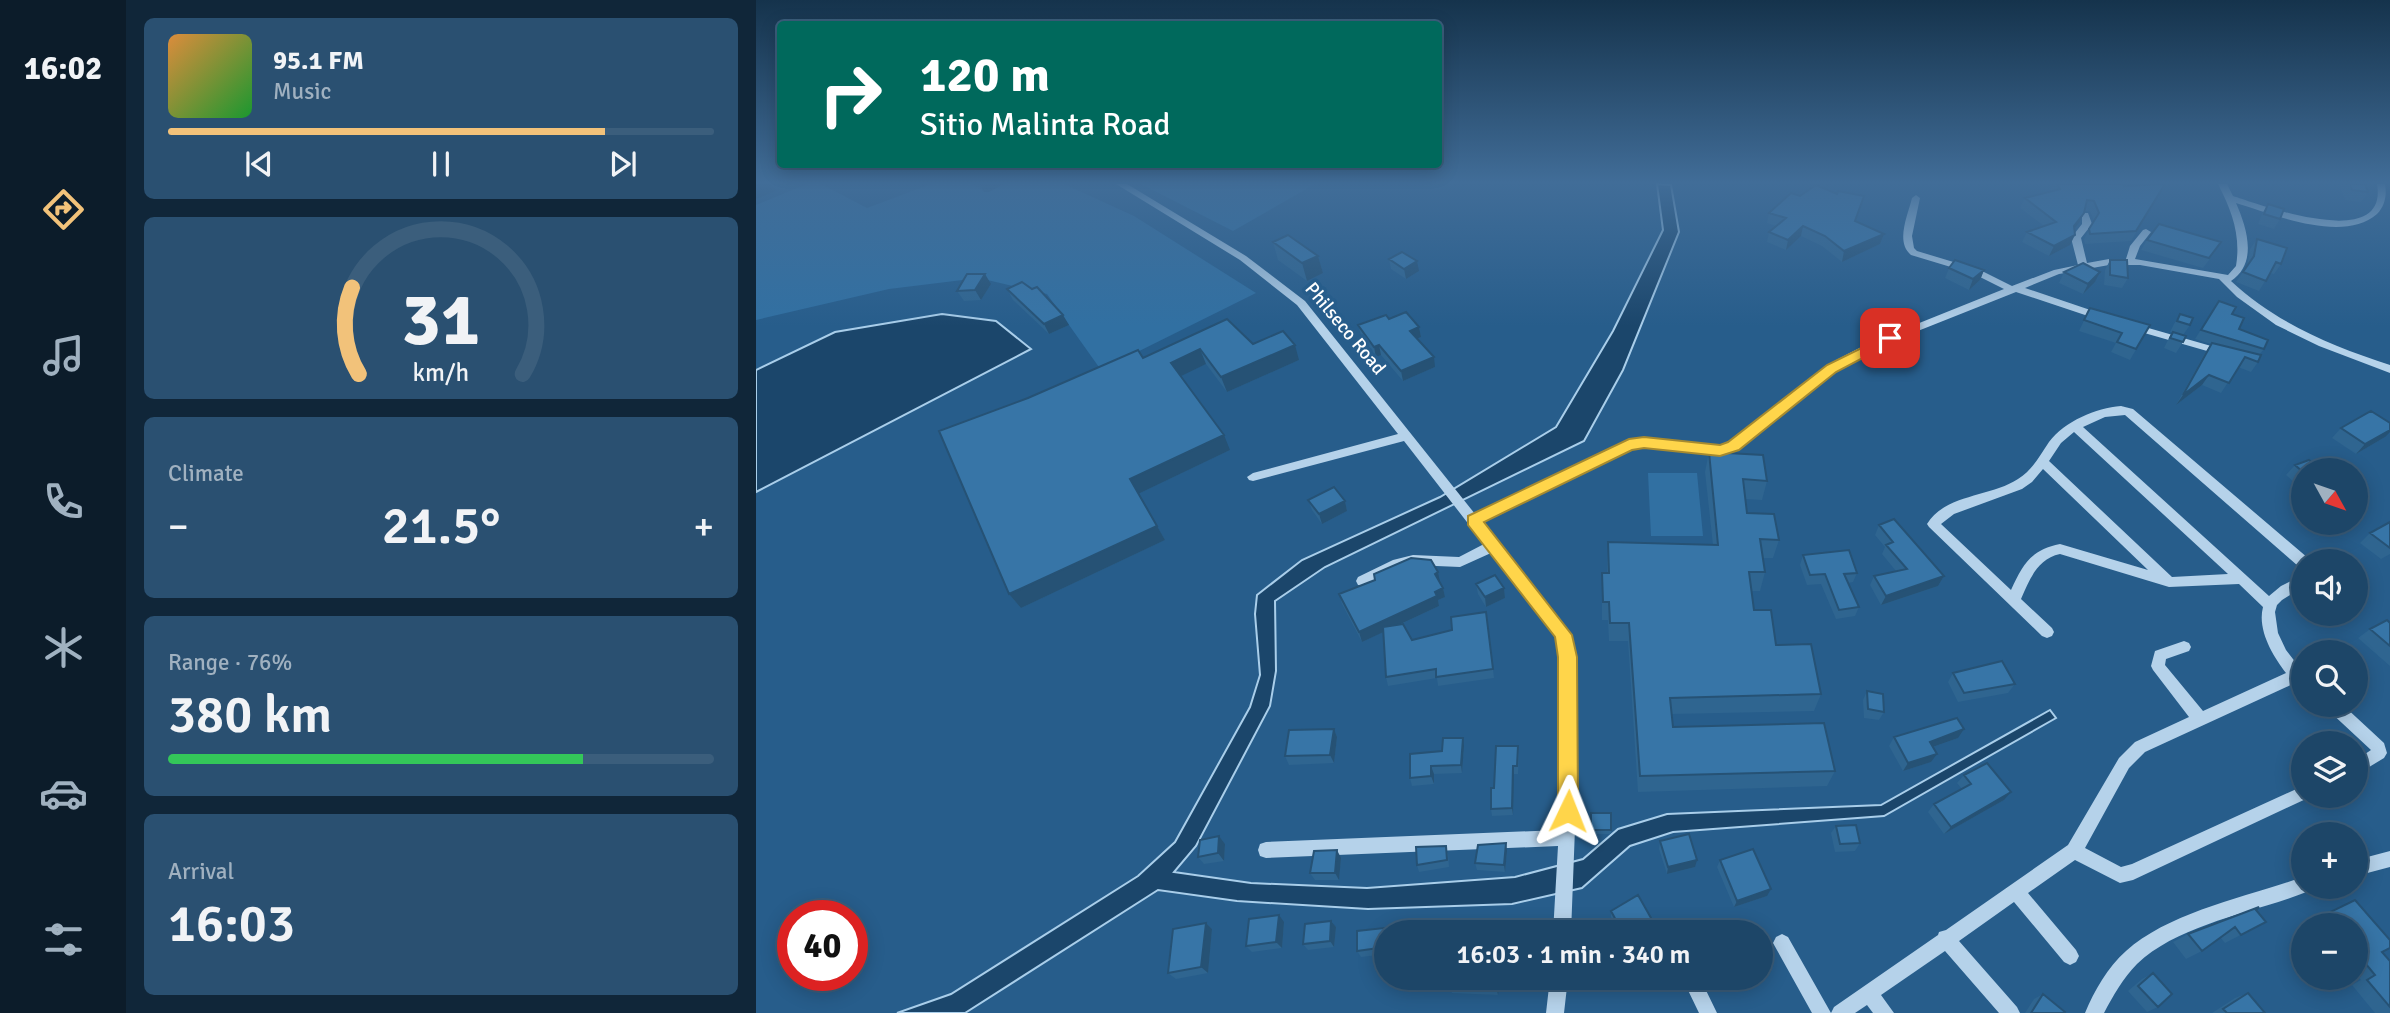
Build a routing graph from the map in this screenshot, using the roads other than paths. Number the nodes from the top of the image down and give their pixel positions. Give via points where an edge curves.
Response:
1 (1199, 231) edge
2 (1908, 231) edge
3 (2081, 231) edge
4 (2241, 231) edge
5 (2146, 232) dead end
6 (2130, 261) junction
7 (2084, 266) junction
8 (2223, 278) junction
9 (2012, 289) junction
10 (2227, 354) edge
11 (2390, 369) edge
12 (2076, 427) junction
13 (1407, 436) junction
14 (2043, 462) junction
15 (1253, 477) dead end
16 (1472, 517) junction
17 (1494, 545) junction
18 (2291, 552) edge
19 (2241, 579) junction
20 (1363, 581) edge
21 (2169, 582) junction
22 (2291, 587) edge
23 (2013, 601) junction
24 (2270, 605) junction
25 (2048, 632) dead end
26 (2184, 647) dead end
27 (2291, 666) edge
28 (2291, 682) edge
29 (2346, 717) edge
30 (2199, 718) junction
31 (2361, 731) edge
32 (2368, 738) edge
33 (2368, 760) edge
34 (2291, 799) edge
35 (1566, 838) junction
36 (1266, 850) dead end
37 (2074, 851) junction
38 (2390, 859) edge
39 (2368, 865) edge
40 (2291, 889) edge
41 (2017, 893) junction
42 (1563, 920) edge
43 (1945, 938) junction
44 (1782, 943) dead end
45 (2070, 956) dead end
46 (1558, 990) edge
47 (1696, 990) edge
48 (1868, 993) junction
49 (1555, 1013) edge
50 (1708, 1013) edge
51 (1822, 1013) edge
52 (1840, 1013) edge
53 (1885, 1013) edge
54 (2011, 1013) edge
55 (2094, 1013) edge

1 - 13 street, Philseco Road via 1288,292 1316,320
2 - 9 street via 1909,249 1914,253 1977,272
3 - 7 street via 2076,238
4 - 8 street via 2243,256 2237,273
5 - 6 street
6 - 7 street
6 - 8 street
7 - 9 street
8 - 11 street via 2275,321
9 - 10 street
9 - 16 street via 1905,331 1838,365 1733,446 1720,451 1629,445
12 - 14 street via 2058,439
12 - 18 street via 2117,409 2129,412
12 - 19 street
13 - 15 street
13 - 16 street, Philseco Road
14 - 21 street
14 - 23 street via 2020,484 1942,514 1933,524
16 - 17 street, Philseco Road
17 - 20 street via 1460,562 1413,559
17 - 35 street, Philseco Road via 1563,635 1567,657
19 - 21 street
19 - 24 street
21 - 23 street via 2072,550 2052,549 2031,563
22 - 24 street
23 - 25 street
24 - 27 street via 2276,646
26 - 30 street via 2160,655 2158,666
28 - 30 street
29 - 31 street
30 - 37 street via 2131,756
32 - 33 street via 2379,748
34 - 37 street via 2133,872 2120,875
35 - 36 street
35 - 42 street, Philseco Road
37 - 41 street
38 - 39 street
40 - 55 street via 2180,928 2137,953 2112,980
41 - 43 street
41 - 45 street
43 - 48 street
43 - 54 street
44 - 51 street
46 - 49 street
47 - 50 street
48 - 52 street
48 - 53 street

